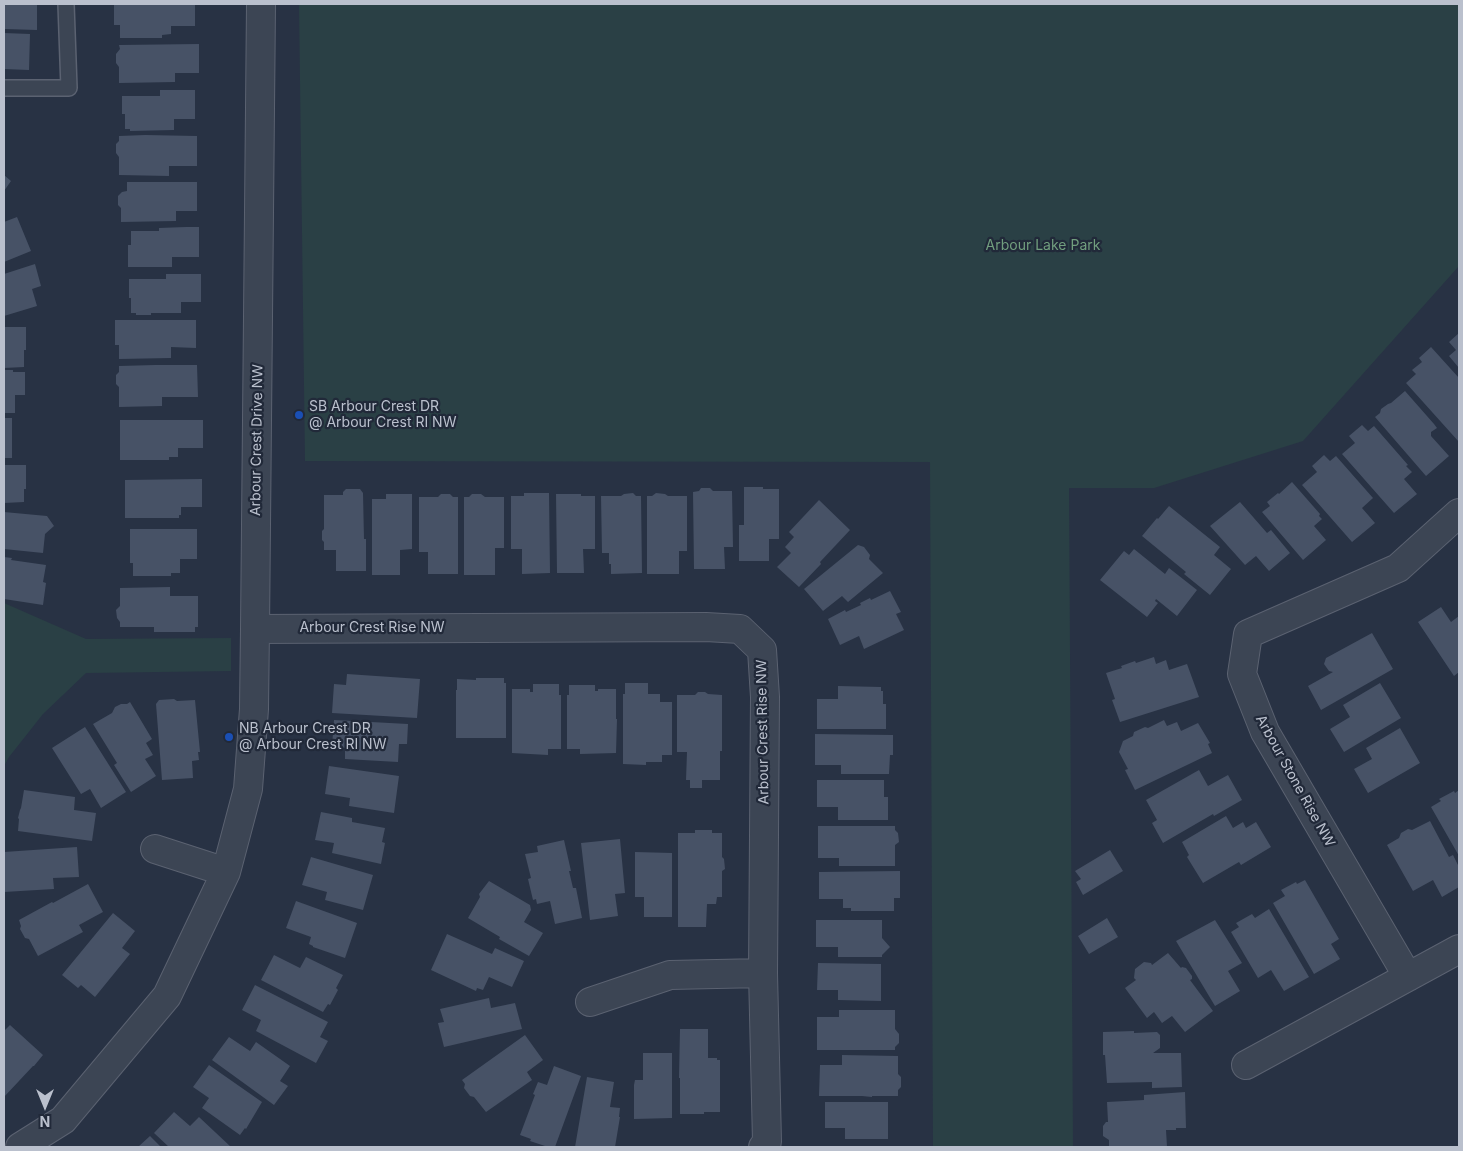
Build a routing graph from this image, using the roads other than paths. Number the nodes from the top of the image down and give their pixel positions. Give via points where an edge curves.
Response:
1 (66, 4) edge
2 (261, 4) edge
3 (4, 88) edge
4 (1459, 514) edge
5 (255, 629) junction
6 (155, 849) dead end
7 (226, 872) junction
8 (1459, 949) edge
9 (763, 973) junction
10 (1408, 977) junction
11 (590, 1002) dead end
12 (1246, 1065) dead end
13 (20, 1147) edge
14 (762, 1147) edge

1 - 3 lane via 69,88
2 - 5 street, Arbour Crest Drive NW
4 - 10 street, Arbour Stone Rise NW via 1398,568 1248,634 1242,674 1265,732
5 - 7 street, Arbour Crest Drive NW via 248,789
5 - 9 street, Arbour Crest Rise NW via 740,629 762,650
6 - 7 street
7 - 13 street, Arbour Crest Drive NW via 167,996 64,1120
8 - 10 street
9 - 11 street via 670,975
9 - 14 street, Arbour Crest Rise NW via 767,1142
10 - 12 street

